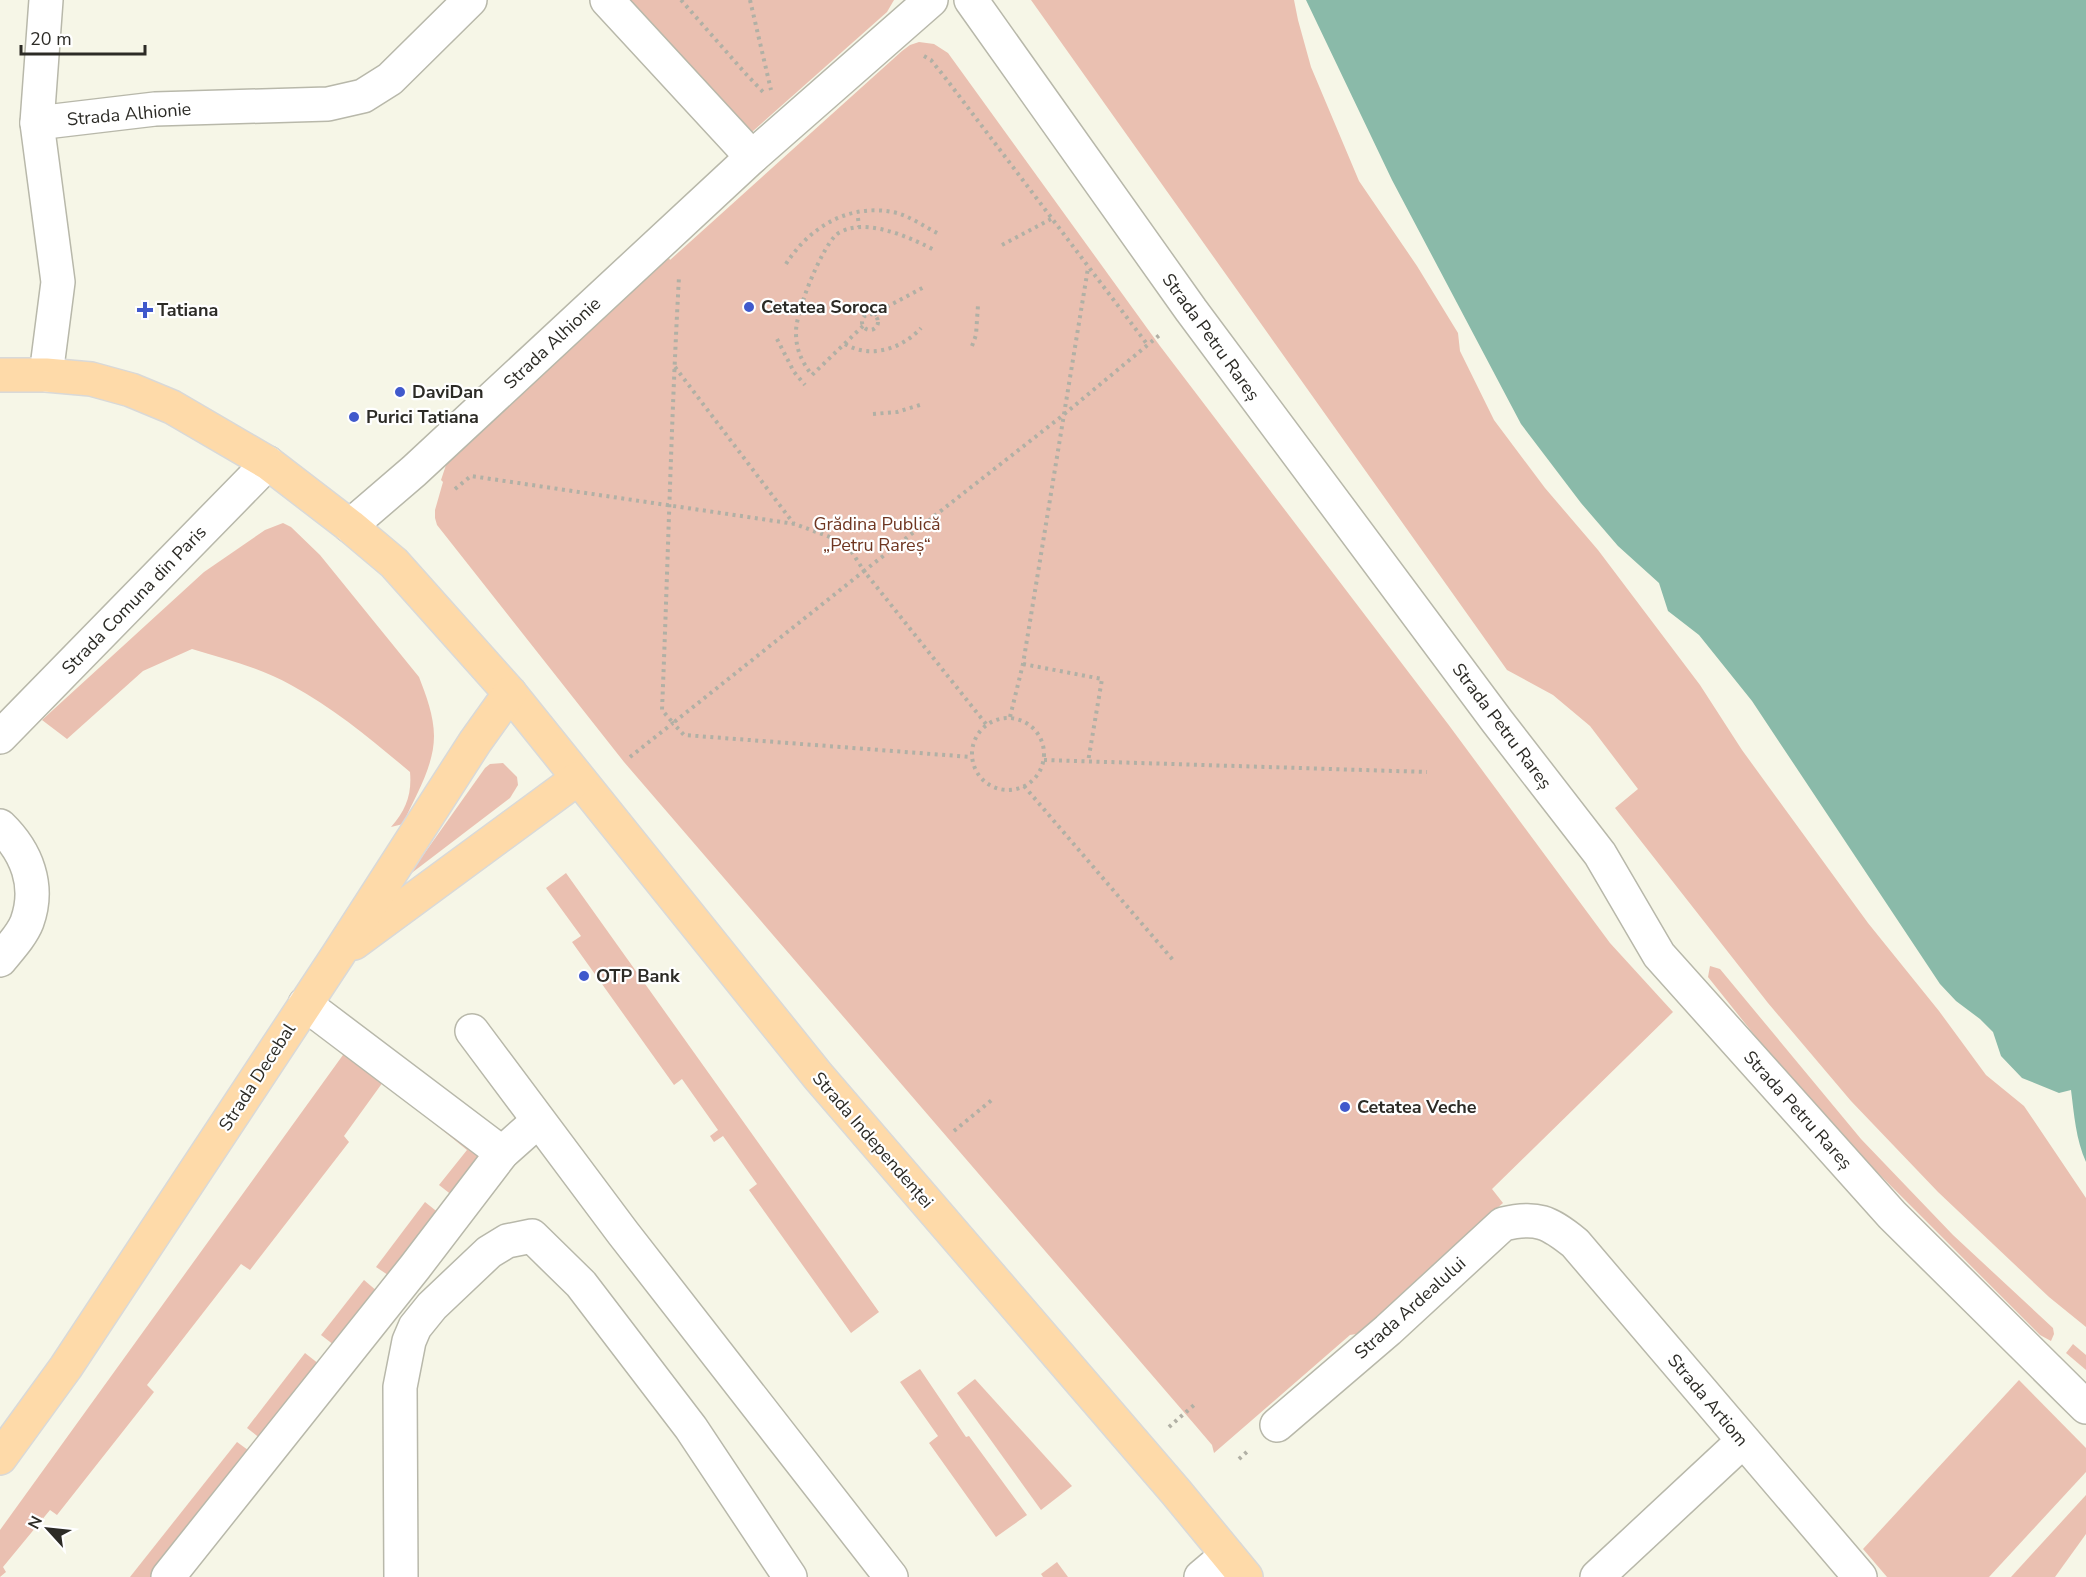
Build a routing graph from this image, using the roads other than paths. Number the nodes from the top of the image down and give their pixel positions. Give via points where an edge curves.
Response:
1 (46, 0) edge
2 (470, 0) edge
3 (607, 0) edge
4 (931, 0) edge
5 (971, 0) edge
6 (37, 123) junction
7 (752, 157) junction
8 (0, 375) edge
9 (46, 375) junction
10 (268, 463) junction
11 (350, 526) junction
12 (510, 693) junction
13 (0, 738) edge
14 (578, 779) junction
15 (0, 826) edge
16 (338, 955) junction
17 (0, 960) edge
18 (305, 1004) junction
19 (472, 1031) dead end
20 (538, 1120) junction
21 (502, 1153) junction
22 (1553, 1226) joint
23 (2086, 1407) edge
24 (1277, 1425) dead end
25 (1743, 1441) junction
26 (0, 1458) edge
27 (1237, 1566) edge
28 (168, 1577) edge
29 (401, 1577) edge
30 (790, 1577) edge
31 (891, 1577) edge
32 (1201, 1577) edge
33 (1597, 1577) edge
34 (1860, 1577) edge

1 - 6 street
2 - 6 street, Strada Alhionie via 390,79 363,96 328,104 155,109
3 - 7 street
4 - 7 street, Strada Alhionie
5 - 23 street, Strada Petru Rareș via 1191,310 1600,854 1659,955 1892,1215
6 - 9 street via 58,282
7 - 11 street, Strada Alhionie
8 - 9 main road
9 - 10 main road via 91,379 131,390 172,407
10 - 11 main road
10 - 13 street, Strada Comuna din Paris
11 - 12 main road via 394,563
12 - 14 main road, Strada Independenței
12 - 16 main road, Strada Decebal
14 - 16 main road
14 - 27 main road, Strada Independenței via 818,1076
15 - 17 street via 31,874 33,898 27,924
16 - 18 main road, Strada Decebal
18 - 21 street
18 - 26 main road, Strada Decebal via 66,1367
19 - 20 street
20 - 21 street
20 - 31 street
21 - 28 street
22 - 24 street, Strada Ardealului via 1533,1221 1503,1224
22 - 25 street, Strada Artiom via 1575,1243
25 - 33 street
25 - 34 street, Strada Artiom
27 - 32 street
29 - 30 street via 400,1387 409,1341 432,1306 489,1252 507,1241 532,1236 581,1284 677,1410

